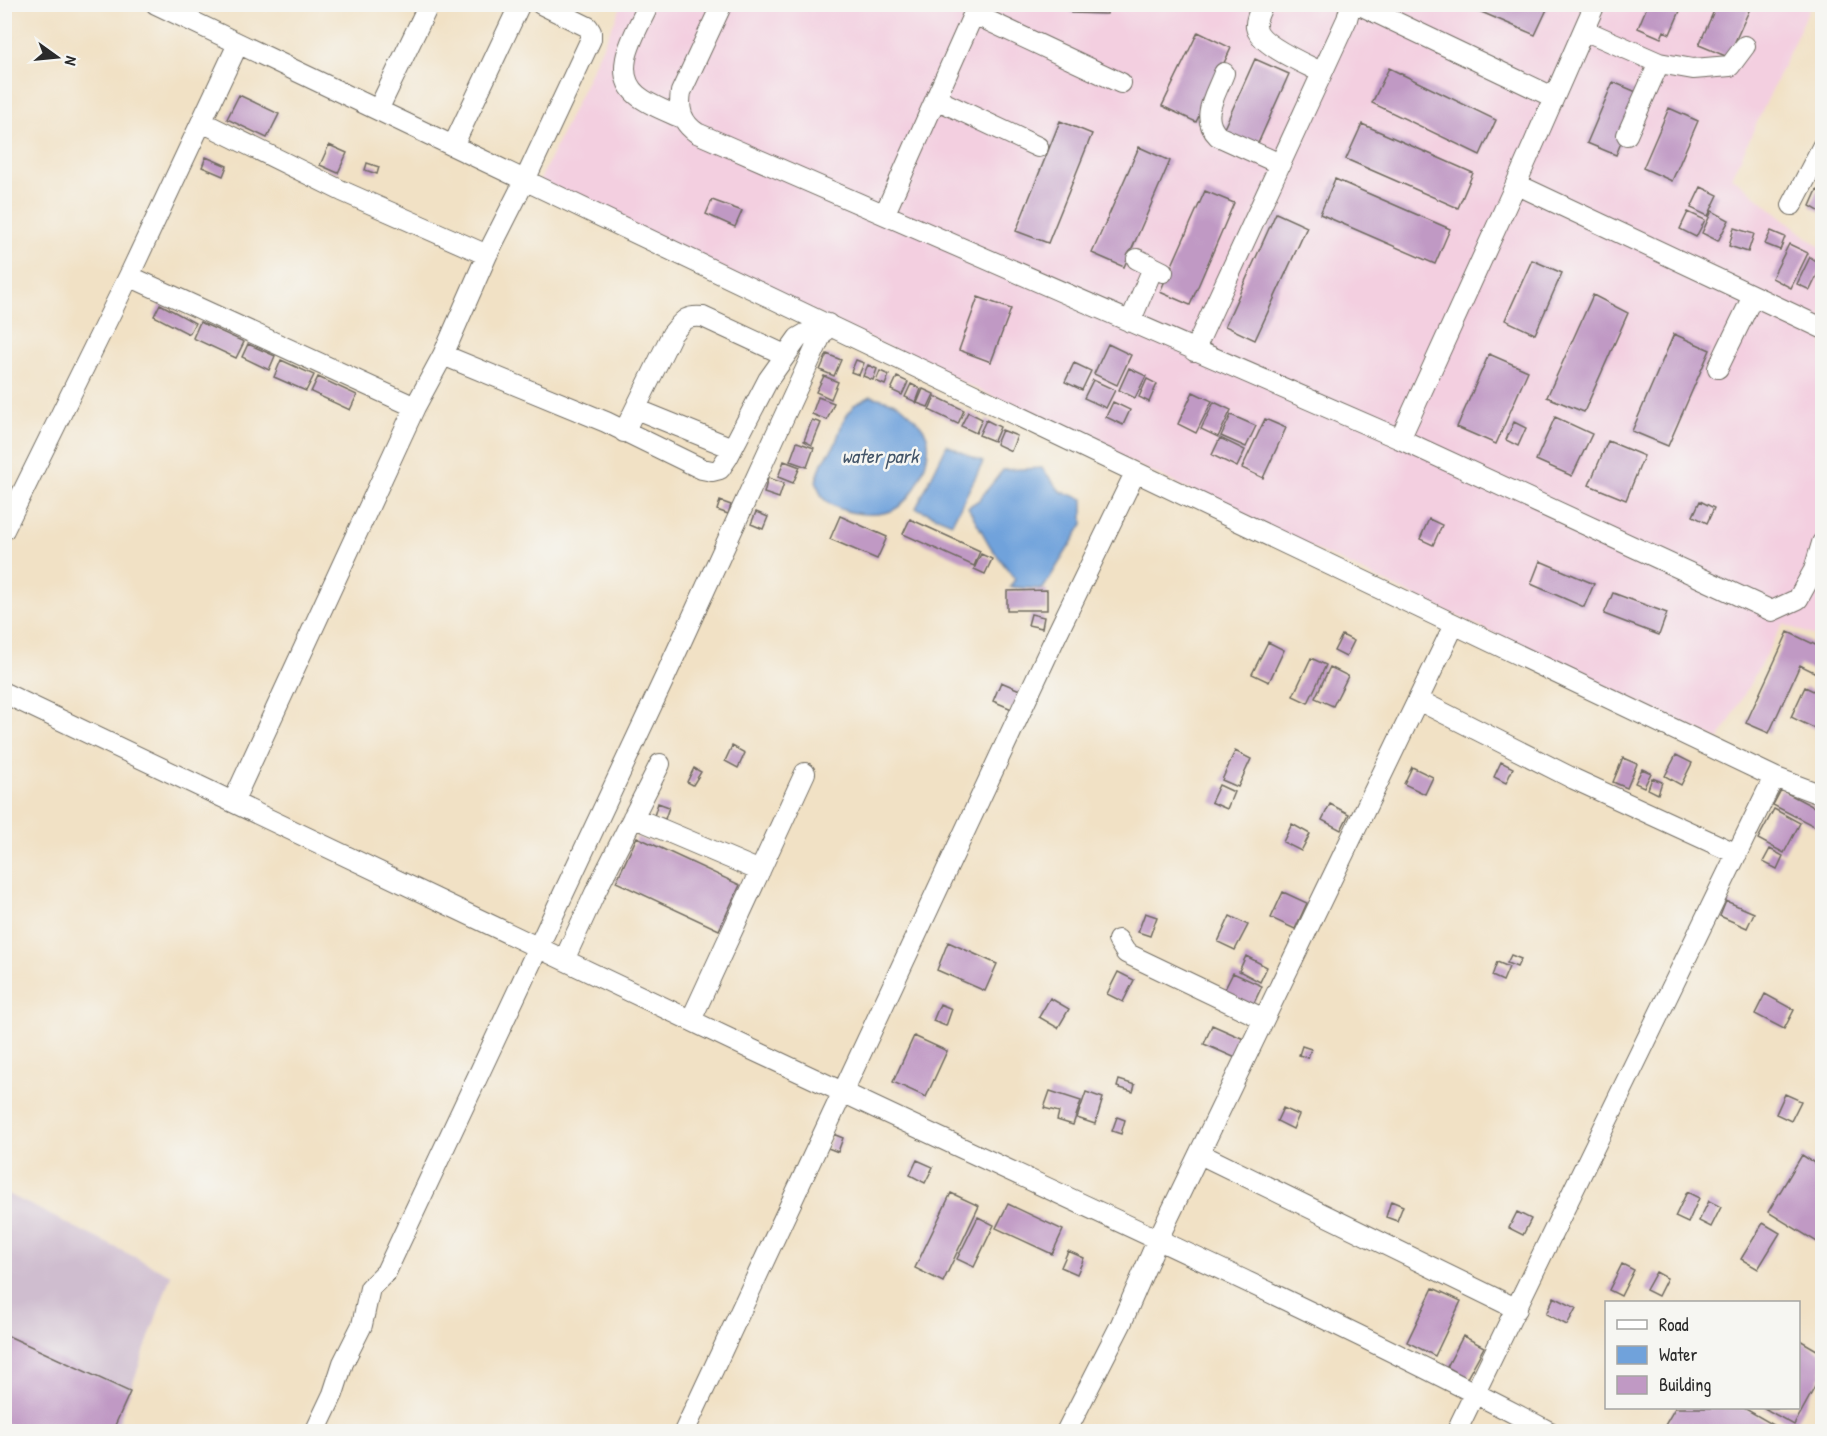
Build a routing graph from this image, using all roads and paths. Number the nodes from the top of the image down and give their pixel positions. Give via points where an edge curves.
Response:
1 (156, 4) edge
2 (429, 4) edge
3 (520, 4) edge
4 (541, 4) edge
5 (650, 4) edge
6 (722, 4) edge
7 (1263, 4) edge
8 (1352, 4) edge
9 (1358, 4) edge
10 (1595, 4) edge
11 (976, 9) edge
12 (1584, 30) junction
13 (238, 44) junction
14 (1745, 46) dead end
15 (1659, 63) junction
16 (1321, 72) junction
17 (1224, 73) dead end
18 (1121, 83) dead end
19 (1553, 97) junction
20 (936, 99) junction
21 (378, 110) junction
22 (684, 119) junction
23 (202, 122) junction
24 (1627, 135) dead end
25 (453, 146) junction
26 (1038, 147) dead end
27 (1822, 147) edge
28 (1280, 164) junction
29 (525, 180) junction
30 (1516, 184) junction
31 (1792, 205) dead end
32 (885, 213) junction
33 (488, 255) junction
34 (1151, 266) dead end
35 (129, 276) junction
36 (1753, 296) junction
37 (1130, 322) junction
38 (1822, 328) edge
39 (824, 331) junction
40 (1194, 351) junction
41 (443, 355) junction
42 (785, 355) junction
43 (1718, 368) dead end
44 (757, 403) junction
45 (415, 407) junction
46 (636, 409) junction
47 (785, 416) junction
48 (624, 432) junction
49 (1400, 439) junction
50 (732, 448) junction
51 (1135, 473) junction
52 (4, 530) edge
53 (1822, 543) edge
54 (1454, 625) junction
55 (4, 693) edge
56 (1418, 700) junction
57 (660, 764) dead end
58 (805, 773) dead end
59 (1774, 777) junction
60 (1822, 795) edge
61 (233, 802) junction
62 (633, 817) junction
63 (1737, 854) junction
64 (760, 871) junction
65 (1118, 940) dead end
66 (538, 948) junction
67 (564, 960) junction
68 (1264, 1019) junction
69 (691, 1020) junction
70 (843, 1093) junction
71 (1200, 1154) junction
72 (1158, 1239) junction
73 (1517, 1309) junction
74 (1476, 1393) junction
75 (315, 1431) edge
76 (684, 1431) edge
77 (1066, 1431) edge
78 (1456, 1431) edge
79 (1550, 1431) edge

1 - 13 street
2 - 21 street
3 - 25 street
4 - 29 street via 588,27 591,39
5 - 22 street via 627,52 624,72 638,96
6 - 22 street via 681,93 679,106
7 - 16 street via 1256,24 1258,35
8 - 16 street
9 - 19 street
10 - 12 street
11 - 18 street
11 - 20 street
12 - 15 street
12 - 19 street
13 - 21 street
13 - 23 street
14 - 15 street via 1730,66 1693,69
15 - 24 street
16 - 28 street
17 - 28 street via 1207,116 1211,129 1218,136
19 - 30 street
20 - 26 street
20 - 32 street
21 - 25 street
22 - 32 street via 697,133
23 - 33 street via 342,191
23 - 35 street
25 - 29 street
27 - 31 street
28 - 40 street
29 - 33 street
29 - 39 street
30 - 36 street
30 - 49 street
32 - 37 street
33 - 41 street
34 - 37 street
35 - 45 street
35 - 52 street
36 - 38 street
36 - 43 street
37 - 40 street
39 - 42 street via 798,338
39 - 47 street
39 - 51 street
40 - 49 street
41 - 45 street
41 - 48 street
42 - 44 street
42 - 46 street via 703,317 692,316 683,320 672,334
44 - 47 street
44 - 50 street
45 - 61 street
46 - 48 street
46 - 50 street
47 - 66 street
48 - 50 street via 712,471 720,469
49 - 53 street via 1772,611 1798,599 1814,570
51 - 54 street
51 - 70 street
54 - 56 street
54 - 59 street
55 - 61 street
56 - 63 street
56 - 68 street
57 - 62 street
58 - 64 street
59 - 60 street
59 - 63 street
61 - 66 street
62 - 64 street
62 - 67 street
63 - 73 street
64 - 69 street
65 - 68 street via 1126,953
66 - 67 street
66 - 75 street via 386,1272 370,1288 362,1325
67 - 69 street
68 - 71 street
69 - 70 street
70 - 72 street
70 - 76 street
71 - 72 street
71 - 73 street
72 - 74 street
72 - 77 street via 1121,1324
73 - 74 street
74 - 78 street
74 - 79 street

